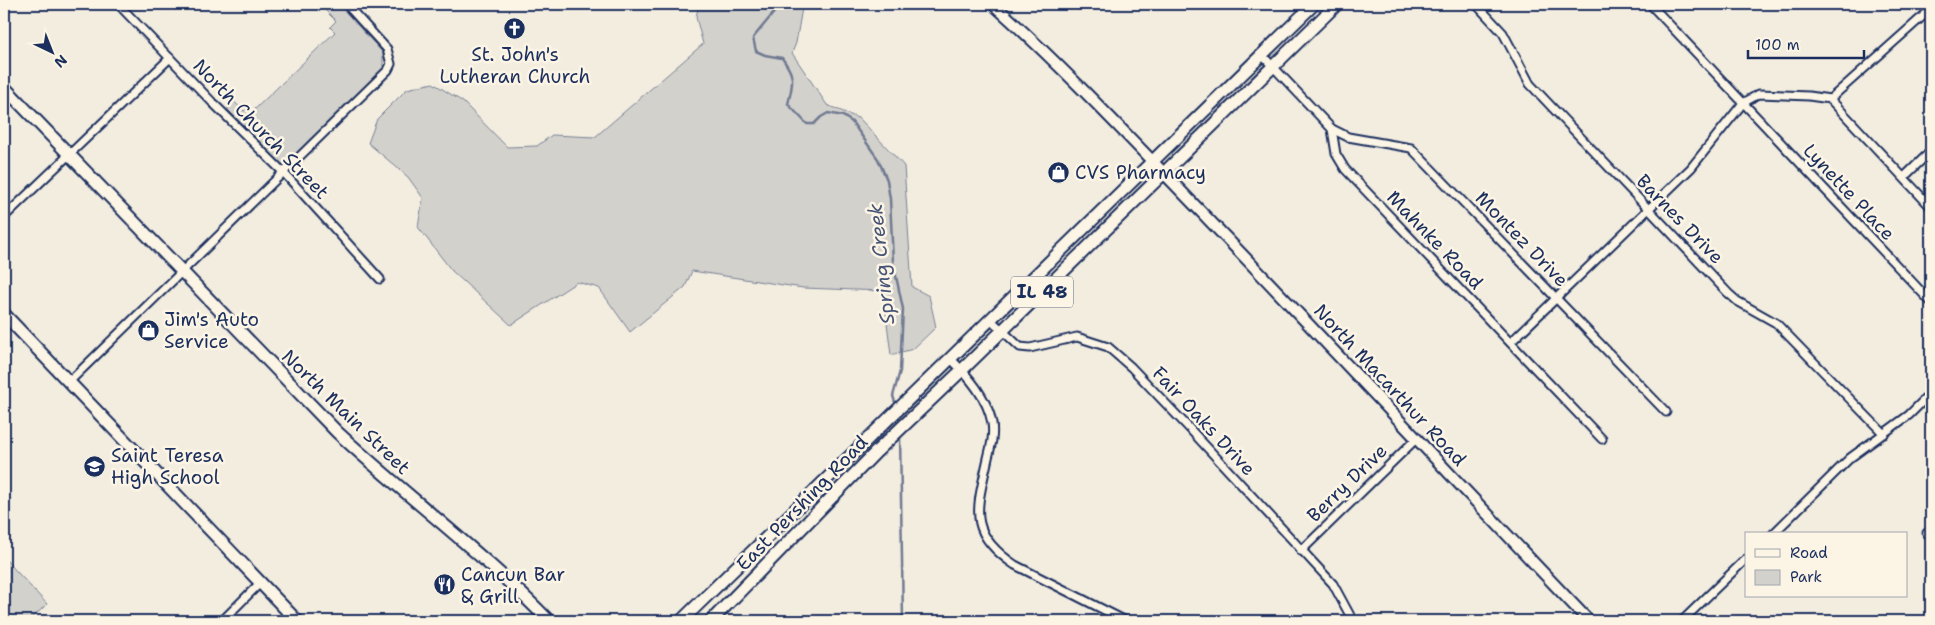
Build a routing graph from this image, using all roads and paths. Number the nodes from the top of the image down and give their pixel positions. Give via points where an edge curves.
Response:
1 (118, 4) edge
2 (346, 4) edge
3 (992, 4) edge
4 (1314, 4) edge
5 (1332, 4) edge
6 (1337, 4) edge
7 (1476, 4) edge
8 (1650, 4) edge
9 (1930, 12) edge
10 (1323, 17) junction
11 (1262, 55) junction
12 (170, 58) junction
13 (1273, 67) junction
14 (4, 87) edge
15 (1830, 99) junction
16 (1743, 103) junction
17 (1332, 129) junction
18 (1931, 151) edge
19 (69, 154) junction
20 (1153, 162) junction
21 (284, 173) junction
22 (1164, 174) junction
23 (1904, 177) junction
24 (1931, 207) edge
25 (1648, 209) junction
26 (4, 217) edge
27 (182, 271) junction
28 (380, 279) dead end
29 (1556, 298) junction
30 (1931, 302) edge
31 (4, 314) edge
32 (992, 320) junction
33 (1002, 330) junction
34 (1511, 342) junction
35 (951, 359) junction
36 (962, 370) junction
37 (70, 381) junction
38 (1931, 393) edge
39 (1666, 412) dead end
40 (1884, 434) junction
41 (1602, 438) dead end
42 (1416, 439) junction
43 (1774, 532) edge
44 (1301, 551) junction
45 (1745, 560) edge
46 (260, 583) junction
47 (222, 621) edge
48 (297, 621) edge
49 (549, 621) edge
50 (681, 621) edge
51 (711, 621) edge
52 (1126, 621) edge
53 (1354, 621) edge
54 (1589, 621) edge
55 (1682, 621) edge

1 - 12 street, North Church Street
2 - 21 street via 387,49 391,64 382,77
3 - 20 street, North Macarthur Road via 1058,65
4 - 11 main road, IL 48
5 - 10 main road
6 - 10 main road, IL 48
7 - 25 street, Barnes Drive via 1503,33 1530,84
8 - 16 street, Lynette Place
9 - 15 street
10 - 13 main road, IL 48
11 - 13 street
11 - 20 main road, IL 48
12 - 19 street
12 - 21 street, North Church Street
13 - 17 street
13 - 22 main road, IL 48
14 - 19 main road, North Main Street
15 - 16 street via 1759,94
15 - 23 street
16 - 25 street via 1691,168
16 - 30 street, Lynette Place
17 - 29 street, Montez Drive via 1348,137 1411,148
17 - 34 street, Mahnke Road via 1336,154 1345,169
18 - 23 street
19 - 26 street
19 - 27 main road, North Main Street
20 - 22 street, North Macarthur Road
20 - 32 main road, IL 48
21 - 27 street
21 - 28 street, North Church Street
22 - 33 main road, IL 48
22 - 42 street, North Macarthur Road
23 - 24 street
25 - 29 street
25 - 40 street, Barnes Drive via 1728,294 1786,332
27 - 37 street
27 - 49 main road, North Main Street via 337,432
29 - 34 street
29 - 39 street, Montez Drive
31 - 37 main road
32 - 33 street, Fair Oaks Drive
32 - 35 main road, IL 48
33 - 36 main road, IL 48
33 - 44 street, Fair Oaks Drive via 1020,347 1030,348 1077,337 1108,347 1190,428
34 - 41 street, Mahnke Road
35 - 36 street
35 - 50 main road, IL 48
36 - 51 main road, East Pershing Road / IL 48 via 877,451
36 - 52 street via 981,394 992,423 979,514 980,527 987,541 1015,565
37 - 46 main road
38 - 40 street
40 - 43 street via 1850,458
42 - 44 street, Berry Drive
42 - 54 street, North Macarthur Road
44 - 53 street, Fair Oaks Drive via 1333,584
45 - 55 street
46 - 47 street
46 - 48 main road

